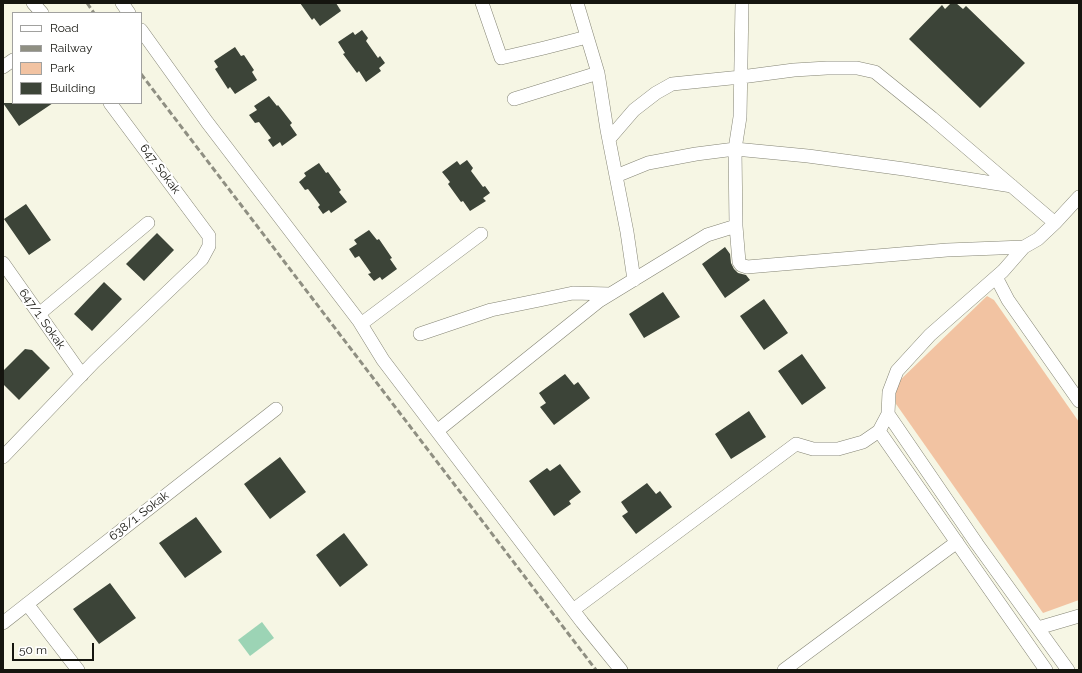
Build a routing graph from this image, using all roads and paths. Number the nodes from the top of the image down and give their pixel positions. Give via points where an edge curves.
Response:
1 (33, 3) edge
2 (122, 3) edge
3 (482, 3) edge
4 (577, 3) edge
5 (742, 3) edge
6 (41, 12) edge
7 (128, 12) edge
8 (142, 31) edge
9 (587, 37) junction
10 (12, 61) edge
11 (3, 67) edge
12 (598, 73) junction
13 (741, 78) junction
14 (514, 100) dead end
15 (111, 104) edge
16 (609, 139) junction
17 (735, 149) junction
18 (616, 176) junction
19 (1013, 186) junction
20 (1079, 197) edge
21 (148, 223) dead end
22 (1055, 223) junction
23 (736, 226) junction
24 (481, 234) dead end
25 (1024, 247) junction
26 (3, 262) edge
27 (996, 277) junction
28 (634, 280) junction
29 (610, 294) junction
30 (39, 314) junction
31 (360, 324) junction
32 (420, 334) dead end
33 (82, 375) junction
34 (1079, 400) edge
35 (276, 409) dead end
36 (888, 414) junction
37 (437, 431) junction
38 (879, 431) junction
39 (3, 457) edge
40 (957, 542) junction
41 (27, 604) junction
42 (573, 610) junction
43 (1079, 616) edge
44 (3, 623) edge
45 (1038, 628) junction
46 (78, 670) edge
47 (621, 670) edge
48 (784, 670) edge
49 (1046, 670) edge
50 (1068, 670) edge

1 - 6 street
2 - 7 street
3 - 9 street via 501,58
4 - 9 street
5 - 13 street
8 - 31 street via 207,122
9 - 12 street
10 - 11 street
12 - 14 street
12 - 16 street
13 - 16 street via 672,84 634,110
13 - 17 street via 740,117
13 - 19 street via 827,68 857,68 875,72
15 - 33 street, 647. Sokak via 209,236 209,246 202,259
16 - 18 street
17 - 18 street via 648,163
17 - 19 street via 808,156
17 - 23 street
18 - 28 street
19 - 22 street
20 - 22 street
21 - 30 street
22 - 25 street via 1038,239
23 - 25 street via 739,262 748,267 947,250
23 - 28 street via 707,235
24 - 31 street
25 - 27 street
26 - 30 street, 647/1. Sokak
27 - 34 street via 1008,300
27 - 36 street via 930,335 897,371 889,392
28 - 29 street
29 - 32 street via 573,294 491,310
29 - 37 street
30 - 33 street, 647/1. Sokak
31 - 37 street via 383,360
33 - 39 street
35 - 41 street, 638/1. Sokak
36 - 38 street
36 - 45 street
37 - 42 street
38 - 40 street
38 - 42 street via 863,442 838,449 813,449 796,444
40 - 48 street
40 - 49 street
41 - 44 street, 638/1. Sokak
41 - 46 street
42 - 47 street
43 - 45 street
45 - 50 street

